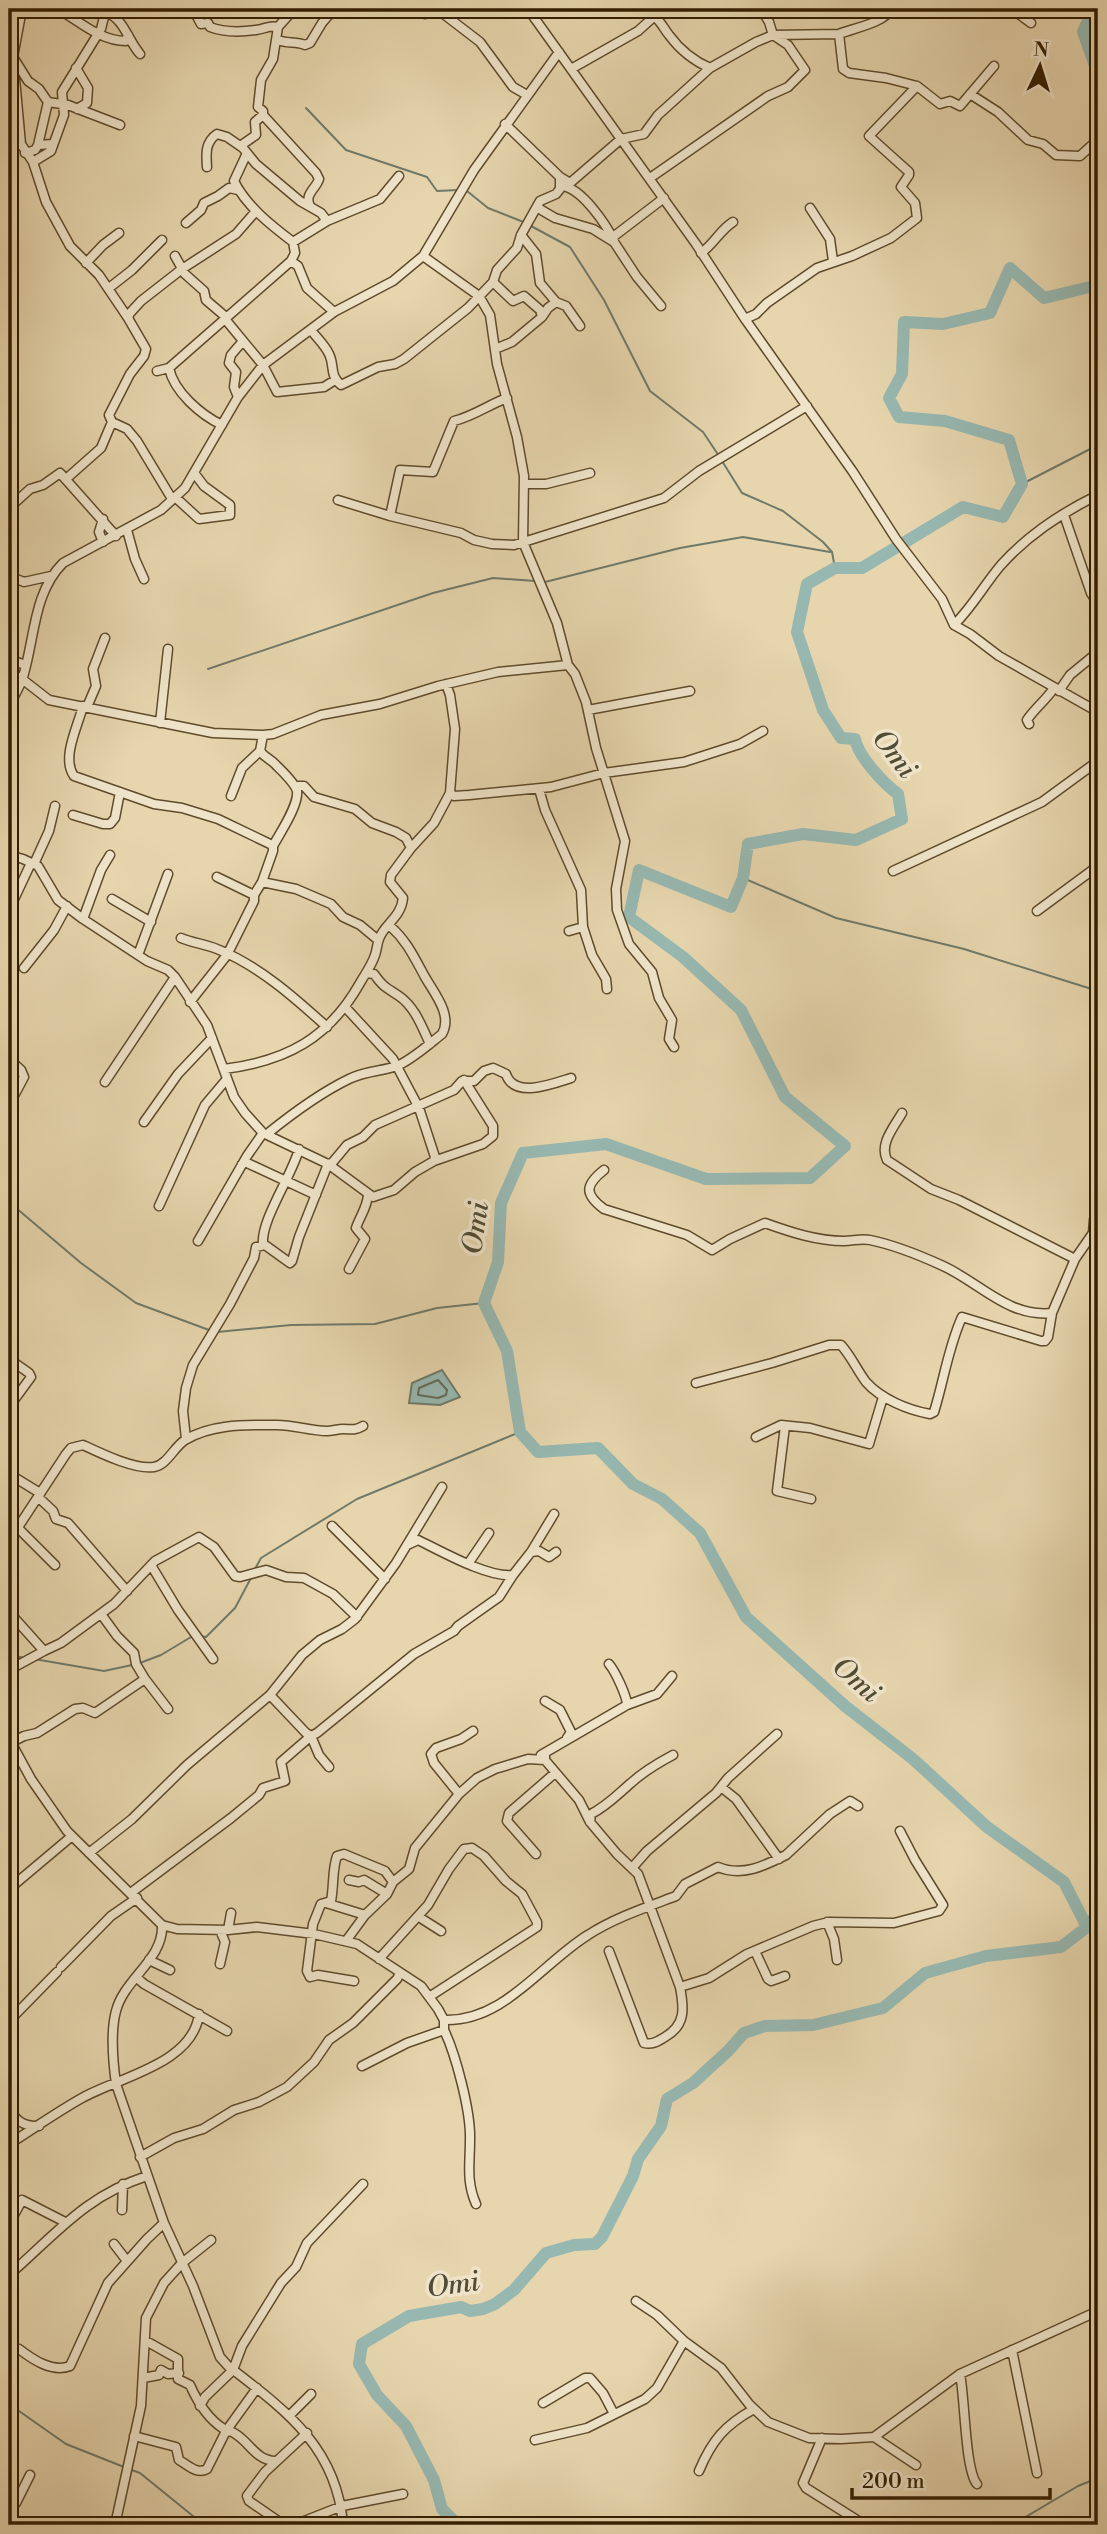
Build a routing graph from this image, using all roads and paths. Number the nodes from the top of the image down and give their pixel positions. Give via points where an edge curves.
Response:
1 (22, 9) edge
2 (58, 9) edge
3 (192, 9) edge
4 (294, 9) edge
5 (334, 9) edge
6 (415, 9) edge
7 (431, 9) edge
8 (437, 9) edge
9 (528, 9) edge
10 (672, 9) edge
11 (761, 9) edge
12 (891, 9) edge
13 (1012, 9) edge
14 (106, 10) edge
15 (655, 17) junction
16 (1031, 23) dead end
17 (278, 27) junction
18 (98, 34) junction
19 (839, 34) junction
20 (128, 35) junction
21 (773, 35) junction
22 (278, 40) junction
23 (559, 52) junction
24 (140, 54) dead end
25 (13, 57) junction
26 (994, 66) dead end
27 (76, 68) junction
28 (710, 68) junction
29 (571, 69) junction
30 (917, 86) junction
31 (12, 93) edge
32 (970, 94) junction
33 (527, 96) junction
34 (48, 102) junction
35 (65, 105) junction
36 (77, 109) junction
37 (263, 115) junction
38 (505, 124) junction
39 (120, 125) dead end
40 (621, 139) junction
41 (53, 144) junction
42 (38, 145) junction
43 (1091, 145) dead end
44 (23, 149) junction
45 (9, 150) edge
46 (245, 150) junction
47 (33, 162) junction
48 (207, 167) dead end
49 (398, 176) dead end
50 (650, 178) junction
51 (560, 181) junction
52 (239, 190) junction
53 (664, 198) junction
54 (310, 206) junction
55 (538, 208) junction
56 (810, 208) dead end
57 (256, 211) junction
58 (327, 220) junction
59 (733, 222) dead end
60 (186, 223) dead end
61 (119, 233) dead end
62 (521, 235) junction
63 (162, 240) dead end
64 (613, 240) junction
65 (293, 242) junction
66 (701, 253) junction
67 (175, 256) dead end
68 (423, 256) junction
69 (291, 261) junction
70 (833, 261) junction
71 (86, 263) junction
72 (182, 269) junction
73 (493, 282) junction
74 (108, 288) junction
75 (479, 296) junction
76 (556, 302) junction
77 (661, 306) dead end
78 (334, 312) junction
79 (542, 317) junction
80 (128, 318) junction
81 (226, 318) junction
82 (745, 318) junction
83 (580, 326) dead end
84 (311, 330) junction
85 (243, 341) junction
86 (495, 349) junction
87 (263, 366) junction
88 (169, 368) junction
89 (158, 371) dead end
90 (335, 380) junction
91 (238, 397) junction
92 (507, 398) junction
93 (807, 406) junction
94 (112, 422) junction
95 (222, 425) junction
96 (590, 473) dead end
97 (195, 474) junction
98 (66, 479) junction
99 (526, 484) junction
100 (1098, 495) edge
101 (174, 498) junction
102 (338, 500) dead end
103 (9, 508) edge
104 (1064, 515) junction
105 (390, 516) junction
106 (103, 519) junction
107 (127, 530) junction
108 (116, 536) junction
109 (103, 542) junction
110 (523, 542) junction
111 (9, 576) edge
112 (51, 576) junction
113 (144, 579) dead end
114 (1098, 604) edge
115 (954, 625) junction
116 (105, 638) dead end
117 (168, 649) dead end
118 (1098, 652) edge
119 (9, 659) edge
120 (25, 665) junction
121 (568, 665) junction
122 (9, 669) edge
123 (22, 679) junction
124 (446, 684) junction
125 (1056, 690) junction
126 (691, 691) dead end
127 (85, 706) junction
128 (9, 707) edge
129 (588, 710) junction
130 (1098, 712) edge
131 (160, 723) junction
132 (1029, 724) dead end
133 (763, 731) dead end
134 (263, 735) junction
135 (260, 751) junction
136 (1098, 761) edge
137 (604, 773) junction
138 (295, 786) junction
139 (538, 789) junction
140 (120, 792) junction
141 (450, 793) junction
142 (232, 796) dead end
143 (55, 806) dead end
144 (73, 814) dead end
145 (273, 846) junction
146 (411, 848) junction
147 (9, 855) edge
148 (110, 855) dead end
149 (32, 864) junction
150 (1098, 866) edge
151 (893, 871) dead end
152 (168, 874) dead end
153 (217, 877) dead end
154 (262, 882) junction
155 (254, 895) junction
156 (112, 899) dead end
157 (67, 906) junction
158 (9, 911) edge
159 (1038, 911) dead end
160 (83, 919) junction
161 (151, 922) junction
162 (390, 926) junction
163 (583, 927) junction
164 (569, 931) dead end
165 (181, 938) dead end
166 (378, 940) junction
167 (138, 955) junction
168 (228, 955) junction
169 (24, 968) dead end
170 (366, 973) junction
171 (174, 977) junction
172 (607, 989) dead end
173 (190, 1002) junction
174 (346, 1008) junction
175 (327, 1027) junction
176 (212, 1038) junction
177 (430, 1044) junction
178 (674, 1047) dead end
179 (9, 1059) edge
180 (396, 1066) junction
181 (224, 1069) junction
182 (571, 1078) dead end
183 (226, 1080) junction
184 (464, 1080) junction
185 (105, 1082) dead end
186 (9, 1105) edge
187 (417, 1105) junction
188 (902, 1113) dead end
189 (144, 1122) dead end
190 (265, 1133) junction
191 (299, 1149) junction
192 (434, 1161) junction
193 (242, 1164) junction
194 (328, 1164) junction
195 (604, 1170) dead end
196 (288, 1181) junction
197 (316, 1195) junction
198 (368, 1195) junction
199 (159, 1206) dead end
200 (1098, 1209) edge
201 (1096, 1235) edge
202 (198, 1241) dead end
203 (263, 1245) junction
204 (1075, 1259) junction
205 (349, 1269) dead end
206 (1052, 1313) junction
207 (9, 1359) edge
208 (696, 1382) dead end
209 (883, 1397) junction
210 (9, 1407) edge
211 (363, 1426) dead end
212 (785, 1426) junction
213 (756, 1437) dead end
214 (186, 1439) junction
215 (9, 1474) edge
216 (442, 1487) dead end
217 (39, 1495) junction
218 (811, 1499) dead end
219 (554, 1514) dead end
220 (332, 1526) dead end
221 (17, 1527) junction
222 (489, 1533) dead end
223 (9, 1541) edge
224 (407, 1545) junction
225 (531, 1552) junction
226 (556, 1552) dead end
227 (468, 1564) junction
228 (55, 1565) dead end
229 (151, 1565) junction
230 (513, 1574) junction
231 (385, 1579) junction
232 (127, 1591) junction
233 (9, 1612) edge
234 (101, 1614) junction
235 (357, 1617) junction
236 (44, 1651) junction
237 (213, 1659) dead end
238 (610, 1664) dead end
239 (9, 1670) edge
240 (672, 1676) dead end
241 (145, 1679) junction
242 (270, 1695) junction
243 (545, 1701) dead end
244 (627, 1705) junction
245 (169, 1709) dead end
246 (472, 1731) dead end
247 (777, 1734) dead end
248 (311, 1736) junction
249 (566, 1740) junction
250 (10, 1745) edge
251 (673, 1755) dead end
252 (542, 1757) junction
253 (329, 1767) dead end
254 (555, 1773) junction
255 (721, 1787) junction
256 (458, 1794) junction
257 (858, 1805) dead end
258 (590, 1822) junction
259 (900, 1830) dead end
260 (72, 1836) junction
261 (89, 1853) junction
262 (536, 1854) dead end
263 (779, 1859) junction
264 (367, 1864) junction
265 (632, 1868) junction
266 (364, 1880) junction
267 (349, 1881) dead end
268 (393, 1882) junction
269 (9, 1889) edge
270 (134, 1895) junction
271 (387, 1895) junction
272 (326, 1903) junction
273 (648, 1906) junction
274 (231, 1913) dead end
275 (365, 1915) junction
276 (419, 1917) junction
277 (827, 1922) junction
278 (162, 1925) junction
279 (177, 1929) junction
280 (224, 1930) junction
281 (440, 1931) dead end
282 (314, 1934) junction
283 (163, 1938) junction
284 (346, 1941) junction
285 (609, 1951) dead end
286 (755, 1951) junction
287 (379, 1959) junction
288 (149, 1960) junction
289 (837, 1960) dead end
290 (220, 1964) dead end
291 (170, 1970) dead end
292 (400, 1973) junction
293 (785, 1976) dead end
294 (136, 1977) junction
295 (354, 1981) dead end
296 (680, 1987) junction
297 (429, 1997) junction
298 (199, 2014) junction
299 (444, 2020) junction
300 (9, 2021) edge
301 (444, 2030) junction
302 (227, 2031) dead end
303 (362, 2066) dead end
304 (116, 2084) junction
305 (9, 2107) edge
306 (39, 2126) junction
307 (9, 2144) edge
308 (140, 2157) junction
309 (147, 2176) junction
310 (123, 2184) junction
311 (363, 2184) dead end
312 (476, 2204) dead end
313 (122, 2210) dead end
314 (9, 2218) edge
315 (65, 2222) junction
316 (164, 2222) junction
317 (211, 2240) dead end
318 (114, 2244) dead end
319 (127, 2261) junction
320 (183, 2263) junction
321 (9, 2275) edge
322 (636, 2301) dead end
323 (1098, 2311) edge
324 (146, 2341) junction
325 (684, 2341) junction
326 (19, 2349) dead end
327 (1012, 2350) junction
328 (233, 2370) junction
329 (179, 2373) junction
330 (960, 2374) junction
331 (144, 2378) junction
332 (257, 2388) junction
333 (311, 2394) dead end
334 (543, 2403) dead end
335 (201, 2406) junction
336 (754, 2409) junction
337 (614, 2414) junction
338 (290, 2415) junction
339 (226, 2431) junction
340 (307, 2433) junction
341 (134, 2435) junction
342 (874, 2437) junction
343 (822, 2438) junction
344 (535, 2440) dead end
345 (275, 2461) junction
346 (916, 2465) dead end
347 (699, 2471) dead end
348 (1037, 2473) dead end
349 (30, 2475) dead end
350 (977, 2484) dead end
351 (402, 2494) dead end
352 (342, 2506) junction
353 (9, 2511) edge
354 (860, 2522) dead end
355 (116, 2525) edge
356 (284, 2525) edge
357 (294, 2525) edge
358 (343, 2525) edge

1 - 25 street
2 - 18 street
3 - 17 street via 201,24 226,32
4 - 17 street
5 - 22 street via 310,43
6 - 7 street via 425,14
8 - 33 street via 480,42 513,87
9 - 23 street
10 - 15 street
11 - 21 street
12 - 19 street via 880,19
13 - 16 street
14 - 18 street
14 - 20 street via 116,16
15 - 28 street via 684,52
15 - 29 street
17 - 22 street
18 - 20 street via 121,41
18 - 27 street
19 - 21 street
19 - 30 street via 843,69
20 - 24 street
21 - 28 street
21 - 50 street via 788,46 804,70 788,87
22 - 37 street via 261,80 258,107
23 - 29 street
23 - 33 street
25 - 31 street
25 - 34 street
26 - 32 street
27 - 35 street via 63,89
27 - 36 street via 89,91 87,103
28 - 40 street via 658,115 644,134
29 - 40 street
30 - 32 street via 940,104 960,106
30 - 70 street via 869,136 909,172 901,187 915,203 917,218 891,238
31 - 44 street
32 - 43 street via 998,111 1028,140 1043,144 1056,155 1080,156
33 - 38 street
34 - 35 street
34 - 42 street
35 - 36 street
35 - 41 street
36 - 39 street
37 - 46 street via 255,122 256,135 243,145
37 - 54 street via 316,173 319,179 309,194
38 - 51 street
38 - 68 street
40 - 50 street
40 - 51 street via 570,183
41 - 42 street
41 - 47 street via 51,151
42 - 44 street via 35,150
44 - 45 street
44 - 47 street
46 - 48 street via 215,134 206,150
46 - 52 street via 234,181
46 - 54 street
47 - 71 street via 52,217 69,246
49 - 58 street via 380,199
50 - 53 street
51 - 55 street via 555,194 540,201
51 - 64 street via 589,202
52 - 57 street
52 - 60 street via 229,188 209,199
53 - 64 street
53 - 66 street
54 - 58 street
55 - 62 street
55 - 64 street
56 - 70 street via 830,239
57 - 65 street
57 - 72 street via 236,234
58 - 65 street
59 - 66 street
61 - 71 street
62 - 73 street
62 - 76 street via 536,254 540,283
63 - 74 street
64 - 77 street
65 - 69 street
66 - 82 street
67 - 72 street
68 - 75 street
68 - 78 street via 393,281
69 - 78 street via 307,288
69 - 81 street
70 - 82 street via 794,282
71 - 74 street
72 - 80 street via 141,301
72 - 81 street
73 - 75 street
73 - 79 street via 513,301 524,296
74 - 80 street
75 - 86 street via 490,315
75 - 90 street via 404,359 370,370 347,384
76 - 79 street
76 - 83 street via 566,306
78 - 84 street
79 - 86 street via 512,342
80 - 94 street via 146,349 109,415
81 - 85 street
81 - 88 street
82 - 93 street
84 - 87 street
84 - 90 street via 329,354
85 - 87 street
85 - 91 street via 229,363 236,372
86 - 92 street
87 - 90 street via 277,392 324,387
87 - 91 street
88 - 89 street
88 - 95 street via 174,384 208,418
91 - 95 street
92 - 99 street
92 - 105 street via 454,421 433,472 400,470
93 - 110 street via 699,471 664,498
93 - 115 street via 896,540 942,599
94 - 98 street via 101,449
94 - 101 street via 127,429 137,441
95 - 97 street
96 - 99 street
97 - 101 street
97 - 101 street via 230,505 230,514 200,520
98 - 103 street via 60,473 30,489
98 - 106 street
99 - 110 street
100 - 104 street
101 - 107 street
102 - 105 street
104 - 114 street
104 - 115 street via 1023,543 1000,566
105 - 110 street via 492,544
106 - 108 street
106 - 109 street via 99,532
107 - 108 street
107 - 113 street
108 - 109 street
109 - 112 street via 63,563
110 - 121 street via 557,623
111 - 112 street via 24,582
112 - 120 street via 38,606
115 - 125 street
116 - 127 street via 93,668 96,686
117 - 131 street
118 - 125 street
119 - 120 street
120 - 123 street
121 - 124 street via 499,672
121 - 129 street
122 - 123 street
123 - 127 street via 49,700
123 - 128 street
124 - 134 street via 380,704 321,715
124 - 141 street via 455,729
125 - 130 street
125 - 132 street via 1032,713
126 - 129 street
127 - 131 street
127 - 140 street via 69,754 70,771 81,780
129 - 137 street
131 - 134 street via 213,733
133 - 137 street via 740,744 684,762
134 - 135 street
135 - 138 street
135 - 142 street via 242,768
136 - 151 street via 1042,802
137 - 139 street
137 - 178 street via 625,841 617,910 629,944 652,972 659,998 672,1020 669,1039
138 - 145 street via 292,808
138 - 146 street via 355,808 372,823 406,838
139 - 141 street via 469,796
139 - 163 street via 581,890
140 - 144 street via 110,824
140 - 145 street via 218,819
141 - 146 street
143 - 149 street via 49,831
145 - 154 street
146 - 162 street via 391,875 390,883 403,898
147 - 149 street
148 - 160 street
149 - 157 street
149 - 158 street
150 - 159 street
152 - 161 street
153 - 155 street
154 - 155 street
154 - 166 street via 296,889 331,904
155 - 168 street
156 - 161 street
157 - 160 street
157 - 169 street
160 - 167 street
161 - 167 street
162 - 166 street
162 - 177 street via 416,957 438,997 446,1027
163 - 164 street
163 - 172 street
165 - 168 street
166 - 170 street
167 - 171 street
168 - 173 street
168 - 175 street via 288,991
170 - 174 street
170 - 177 street via 374,974 385,989 400,996
171 - 173 street
171 - 185 street
173 - 176 street via 203,1016
174 - 175 street
174 - 180 street
175 - 181 street via 281,1055
176 - 181 street
176 - 189 street via 178,1074
177 - 180 street
179 - 186 street via 24,1077
180 - 187 street
180 - 190 street via 349,1079
181 - 183 street
182 - 184 street via 548,1085 514,1086 506,1074 493,1068 474,1081
183 - 190 street via 245,1113
183 - 199 street via 205,1105
184 - 187 street via 454,1090
184 - 192 street via 493,1126 493,1136
187 - 192 street
187 - 194 street via 375,1125
188 - 204 street via 884,1145 887,1160 931,1189
190 - 191 street
190 - 193 street
191 - 194 street
191 - 196 street
192 - 198 street via 394,1190
193 - 196 street
193 - 202 street
194 - 197 street
194 - 198 street
195 - 206 street via 591,1180 589,1188 598,1205 687,1235 712,1250 765,1223 796,1234 869,1240 942,1265 1012,1306
196 - 197 street
196 - 203 street via 273,1207
197 - 203 street via 290,1263
198 - 205 street via 356,1228 365,1239
200 - 201 street
201 - 204 street
203 - 214 street via 256,1247 230,1304 193,1366 183,1411
204 - 206 street
206 - 209 street via 1045,1341 962,1317 948,1352 934,1412
207 - 210 street via 31,1377
208 - 209 street via 841,1345
209 - 212 street via 869,1444 810,1427
211 - 214 street via 354,1431 327,1431 238,1425
212 - 213 street
212 - 218 street via 777,1491
214 - 217 street via 150,1468 76,1446
215 - 217 street
216 - 224 street
217 - 221 street
217 - 232 street via 56,1519 68,1523
219 - 225 street
220 - 231 street
221 - 223 street
221 - 228 street
222 - 227 street
224 - 227 street via 418,1540
224 - 231 street
225 - 226 street via 549,1557
225 - 230 street
227 - 230 street via 504,1576
229 - 232 street
229 - 235 street via 199,1537 214,1547 234,1576 266,1570 304,1578 333,1594
229 - 237 street
230 - 248 street via 499,1597 414,1654 337,1720
231 - 235 street
232 - 234 street
233 - 236 street
234 - 236 street
234 - 241 street via 134,1653
235 - 242 street via 302,1655
236 - 239 street
238 - 244 street
240 - 244 street via 657,1694
241 - 245 street
241 - 250 street via 95,1713 75,1709
242 - 248 street
242 - 261 street
243 - 249 street via 560,1710 566,1721 571,1732
244 - 249 street
246 - 256 street via 431,1754
247 - 255 street
248 - 253 street
248 - 270 street via 281,1762 285,1781 263,1788
249 - 252 street
250 - 260 street
251 - 258 street via 591,1814
252 - 254 street
252 - 256 street via 495,1769
254 - 258 street via 579,1800
254 - 262 street via 509,1813 507,1821
255 - 263 street via 736,1799
255 - 265 street
256 - 268 street via 415,1848 409,1869
257 - 263 street via 850,1801 830,1814
258 - 265 street
259 - 277 street via 943,1906 894,1923
260 - 261 street
260 - 269 street
261 - 270 street
263 - 273 street via 732,1873 718,1867 685,1884 676,1896
264 - 266 street
264 - 268 street via 385,1871
264 - 272 street via 344,1854 337,1856 333,1894
265 - 273 street
266 - 267 street
266 - 271 street
268 - 271 street
270 - 278 street
270 - 300 street
271 - 275 street
272 - 275 street
272 - 282 street via 321,1904 313,1924
273 - 296 street
273 - 299 street via 589,1934 486,2012
274 - 280 street
275 - 284 street
276 - 281 street
276 - 287 street
276 - 297 street via 464,1849 472,1848 522,1894 537,1922 537,1927
277 - 286 street
277 - 289 street
278 - 279 street
278 - 283 street
279 - 280 street
279 - 283 street
280 - 282 street via 257,1927
280 - 290 street
282 - 284 street
282 - 295 street via 307,1971 310,1977
283 - 288 street
284 - 287 street
285 - 296 street via 645,2043 653,2044 679,2026
286 - 293 street via 768,1979
286 - 296 street via 709,1978
287 - 292 street
288 - 291 street
288 - 294 street
292 - 297 street
292 - 308 street via 287,2087
294 - 298 street
294 - 304 street via 116,2011
297 - 299 street
298 - 302 street
298 - 304 street via 187,2043
299 - 301 street
301 - 303 street
301 - 312 street via 471,2138 467,2170
304 - 306 street via 83,2097
304 - 308 street
305 - 306 street via 15,2119
306 - 307 street
308 - 309 street
309 - 310 street
309 - 316 street
310 - 313 street
310 - 315 street
311 - 328 street via 307,2244 242,2346
314 - 315 street via 22,2200
315 - 321 street
316 - 319 street
316 - 320 street
317 - 320 street
318 - 319 street
319 - 326 street via 108,2283 69,2366 36,2362
320 - 324 street via 152,2304 146,2318
320 - 328 street via 220,2357
322 - 325 street
323 - 327 street
324 - 329 street via 178,2359
324 - 331 street
325 - 336 street via 721,2368
325 - 337 street via 657,2388
327 - 330 street
327 - 348 street
328 - 332 street
328 - 335 street
329 - 331 street via 161,2370 159,2375
329 - 335 street via 178,2379 190,2385
330 - 342 street
330 - 350 street via 969,2464
331 - 341 street
332 - 338 street
332 - 339 street
333 - 338 street
334 - 337 street via 590,2378
335 - 339 street
336 - 343 street via 788,2431
336 - 347 street via 714,2441
337 - 344 street via 574,2432
338 - 340 street
339 - 341 street via 203,2471 179,2460 176,2447
339 - 345 street via 264,2460
340 - 345 street
340 - 352 street
341 - 355 street
342 - 343 street
342 - 346 street
343 - 354 street via 803,2483
345 - 356 street via 247,2496
349 - 353 street
351 - 352 street
352 - 357 street
352 - 358 street

